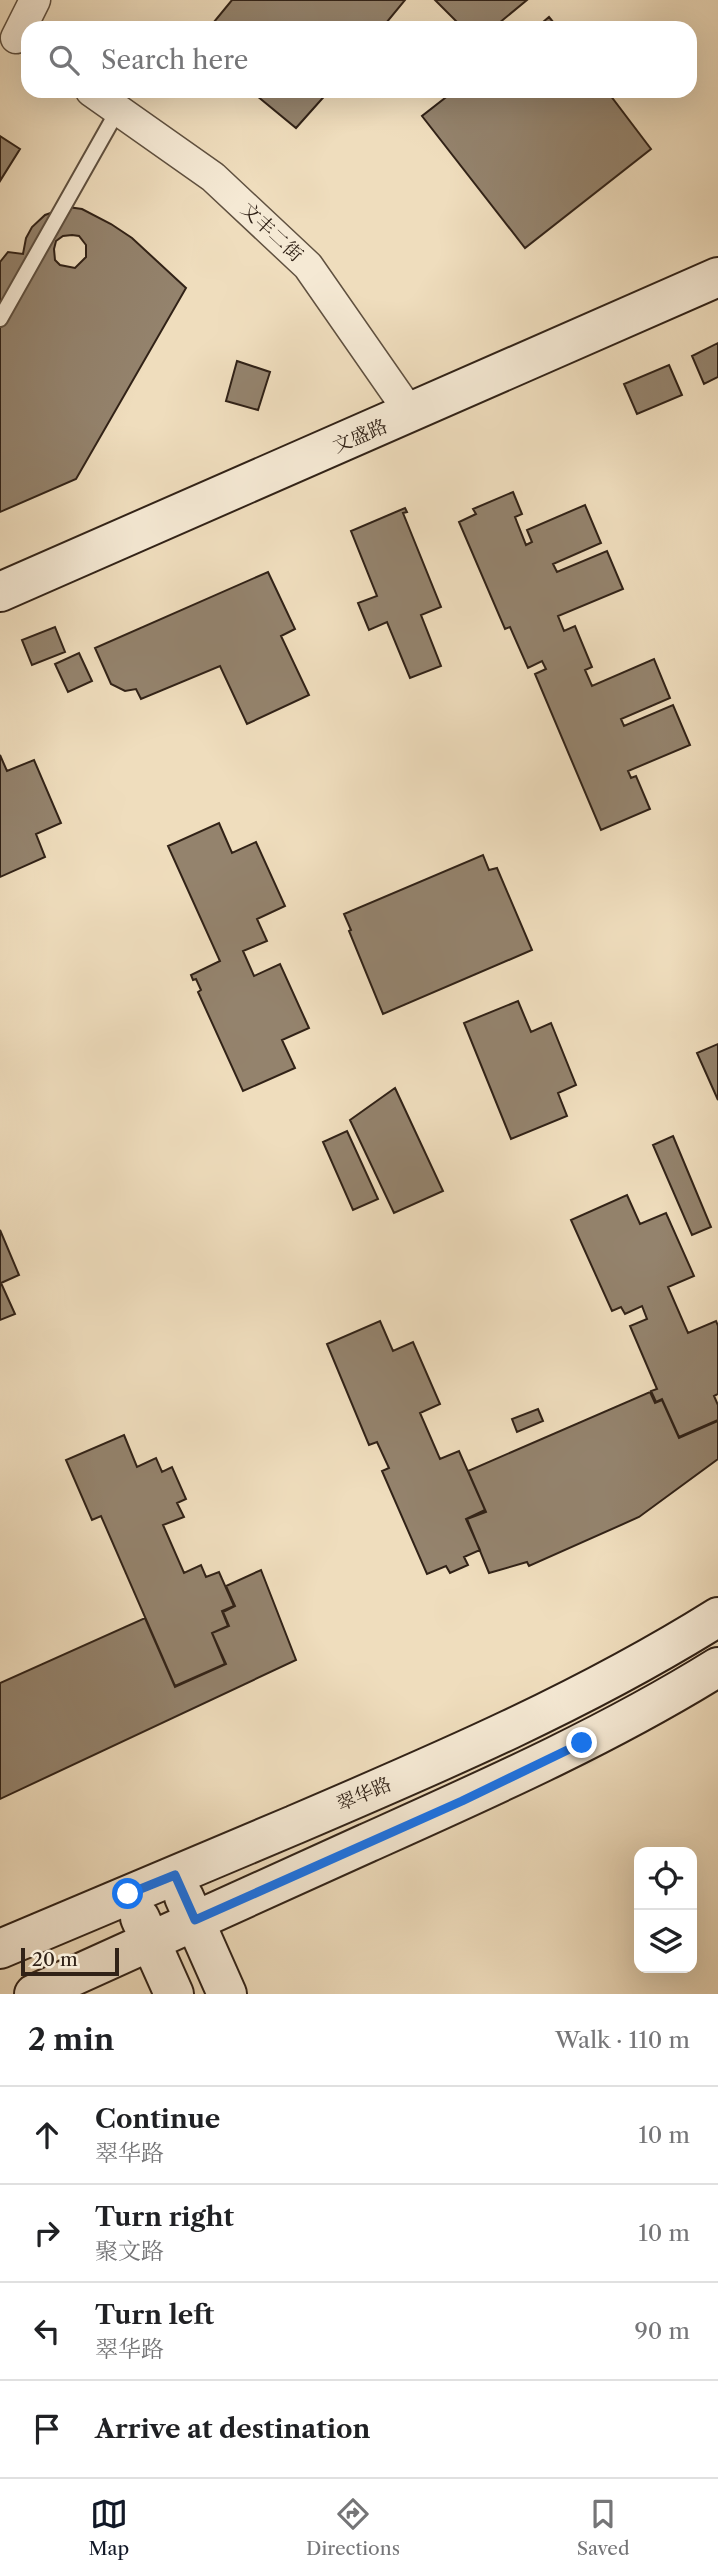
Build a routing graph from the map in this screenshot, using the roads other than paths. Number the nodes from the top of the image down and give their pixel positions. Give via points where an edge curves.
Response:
1 (35, 0) edge
2 (24, 21) edge
3 (100, 98) edge
4 (118, 110) junction
5 (718, 277) edge
6 (0, 319) edge
7 (411, 414) junction
8 (1, 590) edge
9 (718, 1617) edge
10 (718, 1667) edge
11 (175, 1875) junction
12 (128, 1894) junction
13 (195, 1920) junction
14 (150, 1941) junction
15 (0, 1950) edge
16 (34, 1994) edge
17 (174, 1994) edge
18 (227, 1994) edge

1 - 2 street
3 - 4 street, 文丰二街
4 - 6 lane
4 - 7 street, 文丰二街 via 213,177 308,265
5 - 7 main road, 文盛路
7 - 8 main road, 文盛路
9 - 11 main road, 翠华路 via 558,1707
10 - 13 main road via 582,1743
11 - 12 main road, 翠华路
11 - 13 main road
12 - 14 main road
12 - 15 main road, 翠华路
13 - 14 main road
13 - 18 main road
14 - 16 main road
14 - 17 main road

